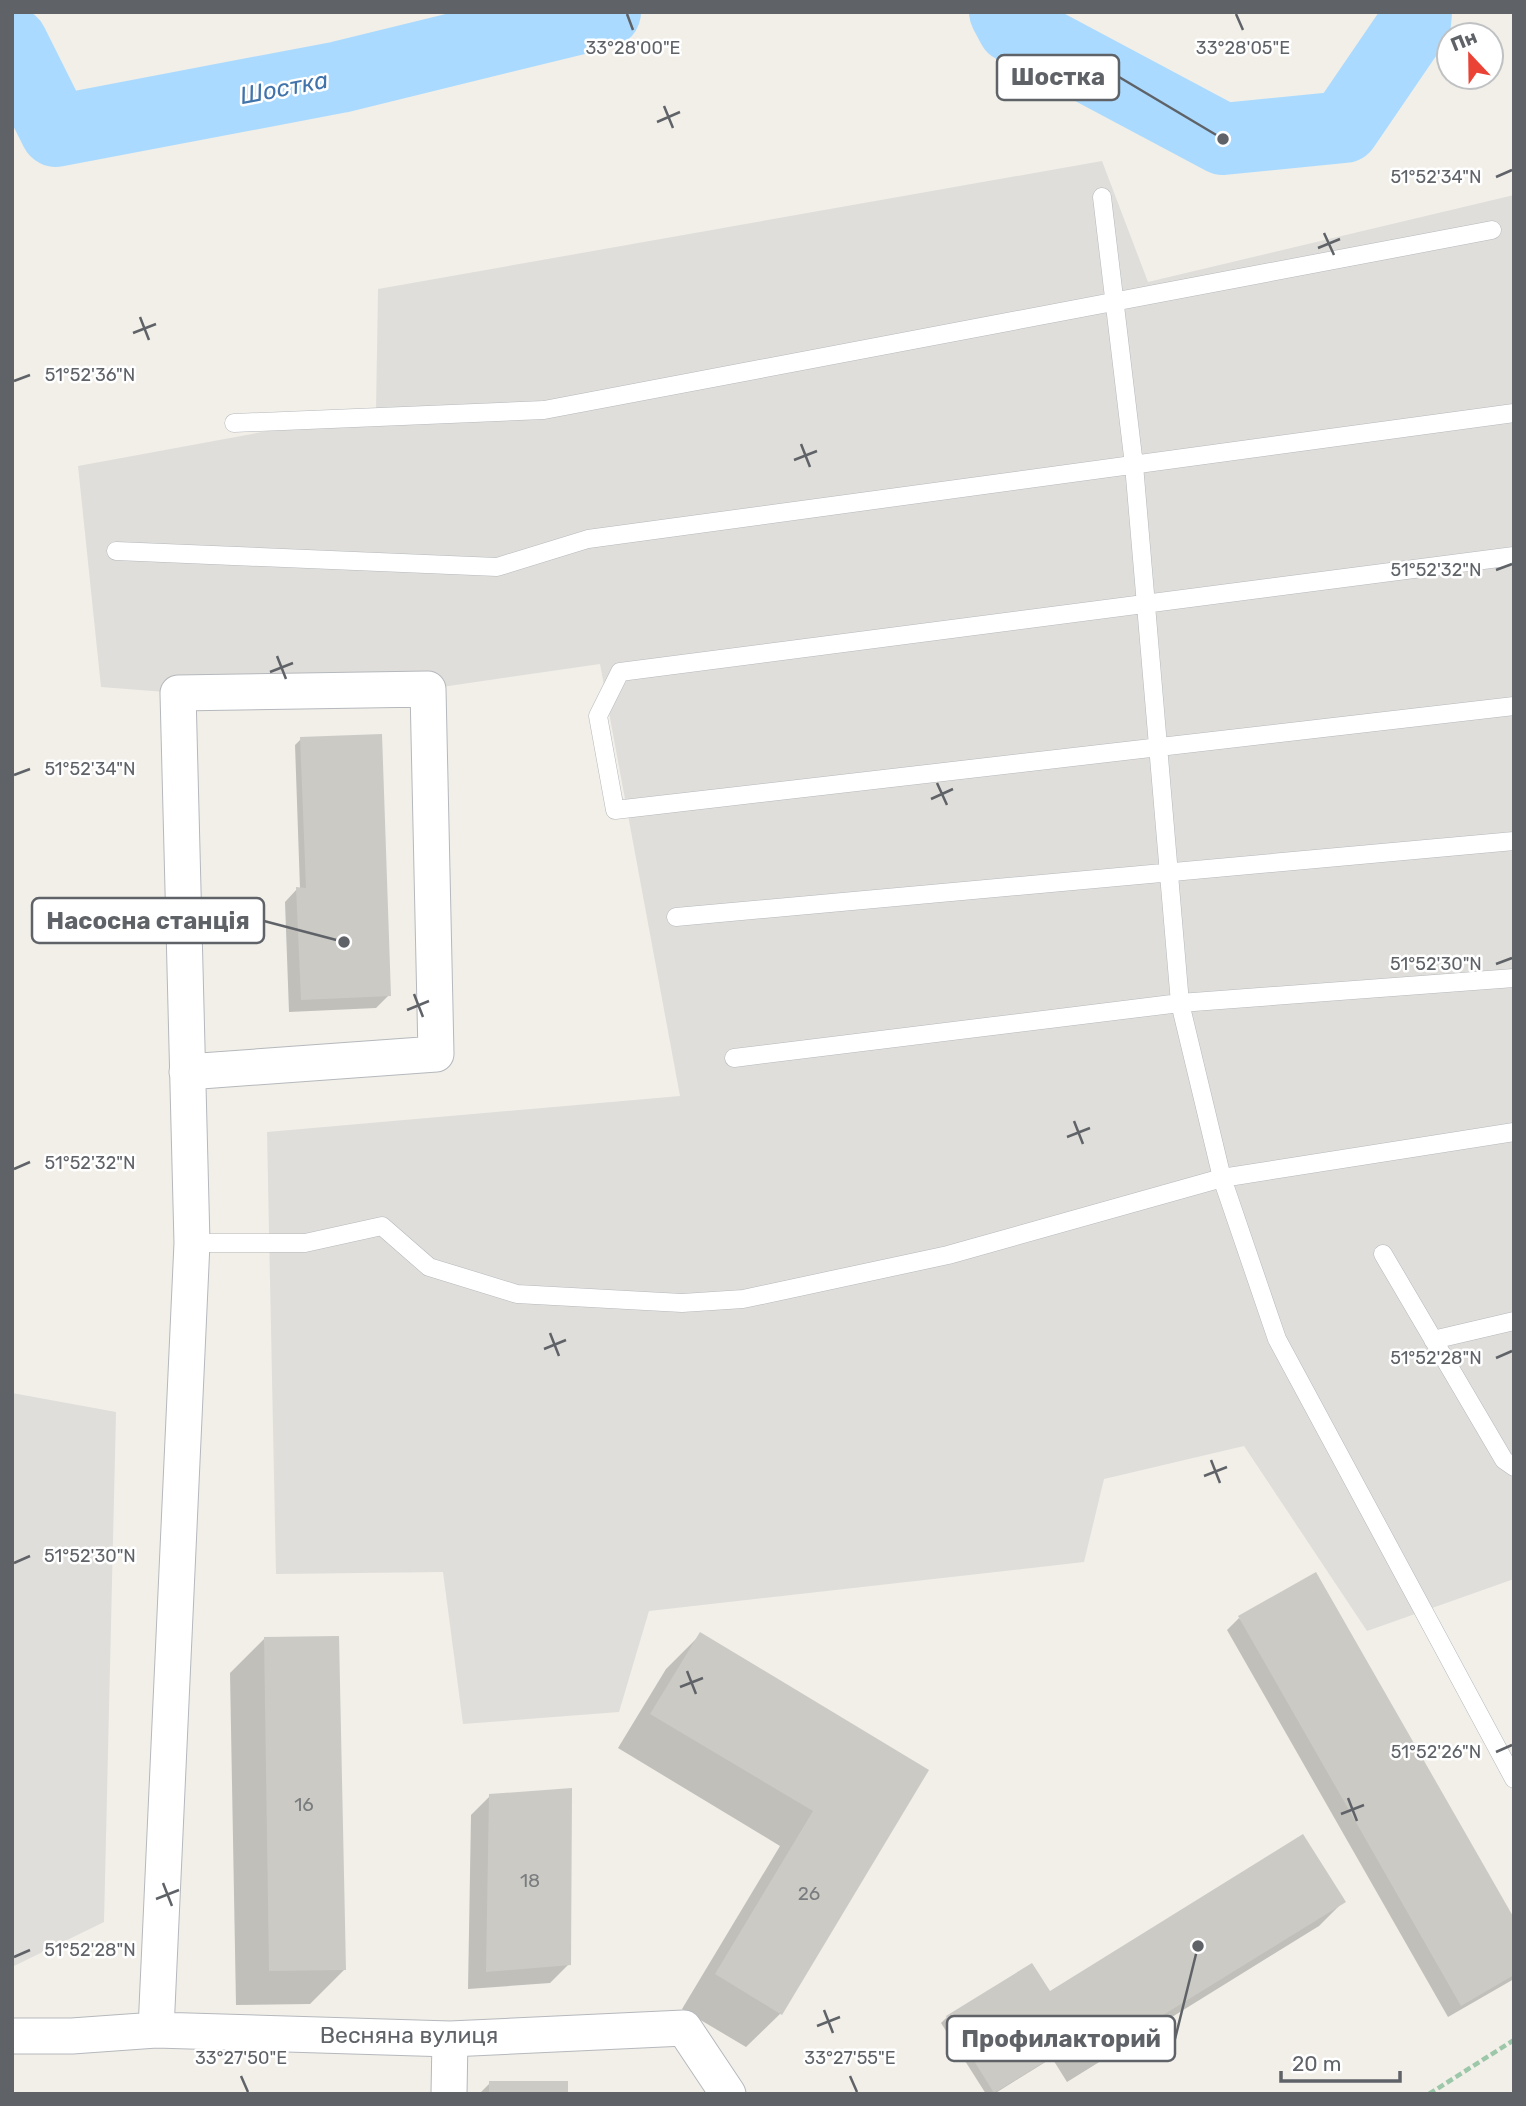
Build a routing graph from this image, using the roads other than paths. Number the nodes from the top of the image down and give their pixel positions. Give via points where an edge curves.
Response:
1 (1102, 197) dead end
2 (1492, 230) dead end
3 (1116, 302) junction
4 (1514, 413) edge
5 (234, 424) dead end
6 (1134, 465) junction
7 (116, 551) dead end
8 (1514, 556) edge
9 (1146, 604) junction
10 (1514, 706) edge
11 (1158, 747) junction
12 (1514, 841) edge
13 (1168, 872) junction
14 (676, 917) dead end
15 (1514, 978) edge
16 (1180, 1003) junction
17 (734, 1058) dead end
18 (187, 1072) junction
19 (1514, 1132) edge
20 (1222, 1178) junction
21 (192, 1243) junction
22 (1383, 1254) dead end
23 (1514, 1321) edge
24 (1433, 1340) junction
25 (1514, 1467) edge
26 (1514, 1779) edge
27 (156, 2030) junction
28 (12, 2036) edge
29 (450, 2039) junction
30 (449, 2094) edge
31 (728, 2094) edge

1 - 3 lane
2 - 3 lane
3 - 5 lane via 544,410
3 - 6 lane
4 - 6 lane
6 - 7 lane via 587,539 497,567
6 - 9 lane
8 - 9 lane
9 - 11 lane
9 - 11 lane via 620,672 598,716 615,810
10 - 11 lane
11 - 13 lane
12 - 13 lane
13 - 14 lane
13 - 16 lane
15 - 16 lane
16 - 17 lane
16 - 20 lane
18 - 18 street via 178,693 428,689 436,1054
18 - 21 street
19 - 20 lane
20 - 21 lane via 948,1255 743,1299 682,1303 517,1293 429,1268 382,1226 304,1243
20 - 26 lane via 1278,1339
21 - 27 street
22 - 24 lane
23 - 24 lane
24 - 25 lane via 1504,1460
27 - 28 street, Весняна вулиця
27 - 29 street, Весняна вулиця
29 - 30 street
29 - 31 street, Весняна вулиця via 684,2028

